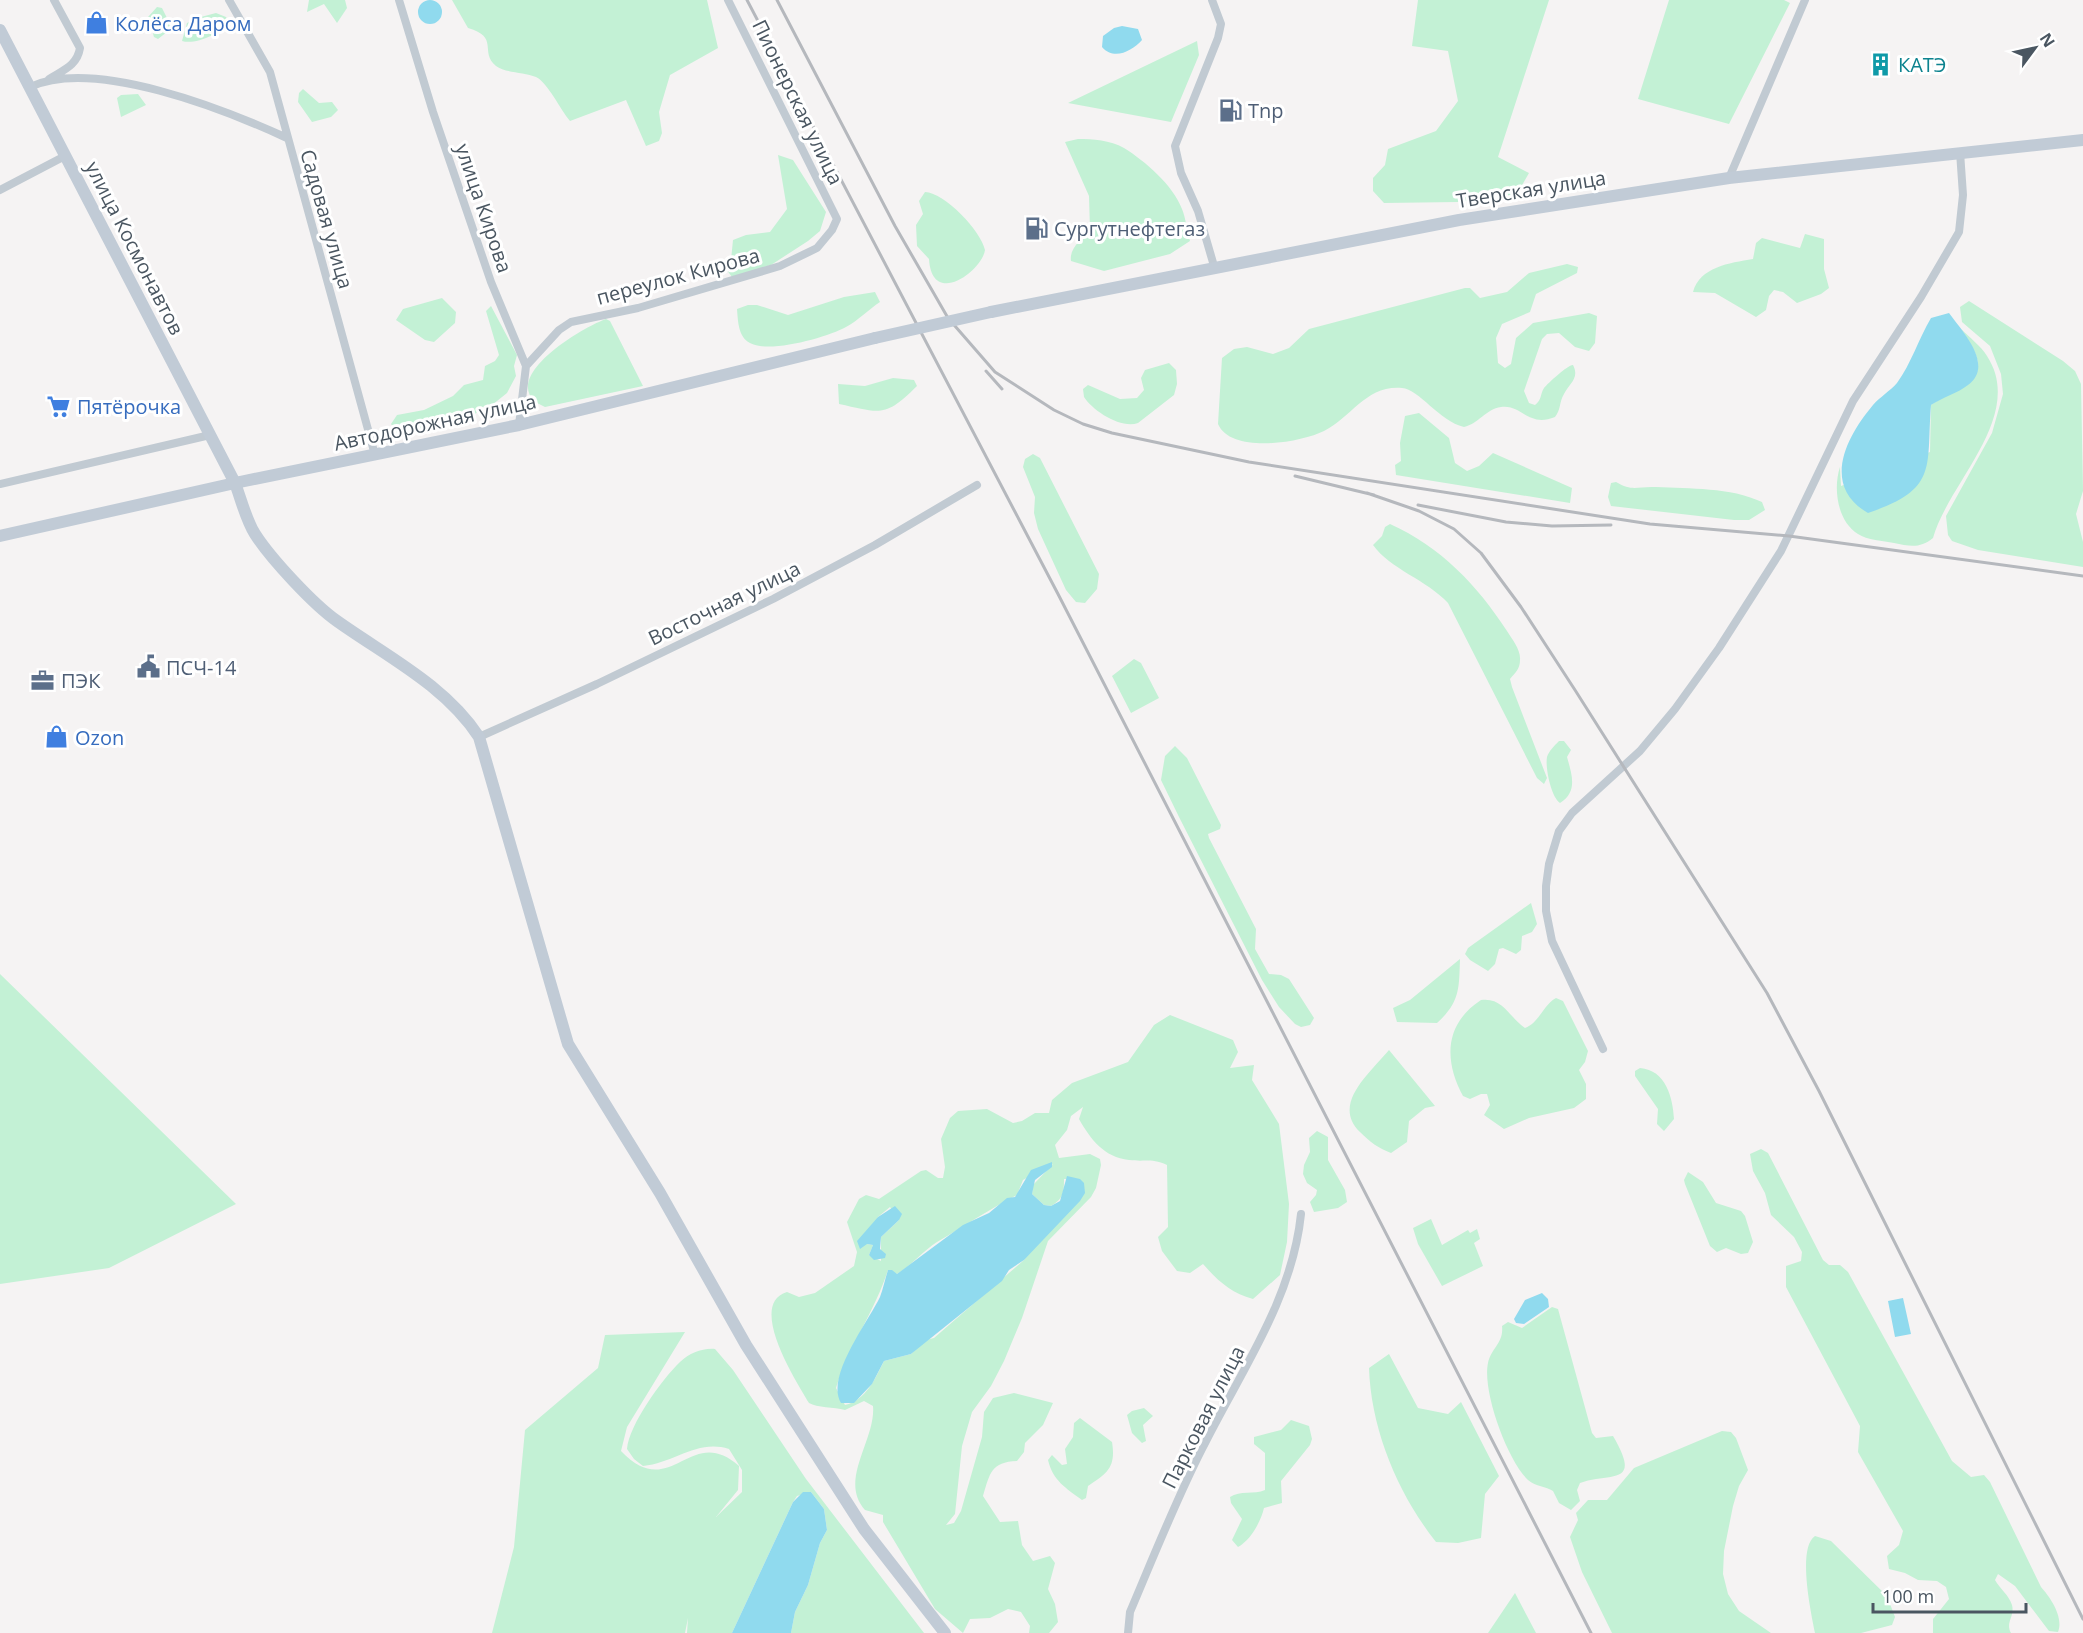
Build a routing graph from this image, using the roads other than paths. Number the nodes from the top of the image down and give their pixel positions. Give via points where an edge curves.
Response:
1 (54, 0) edge
2 (229, 0) edge
3 (399, 0) edge
4 (728, 0) edge
5 (1212, 0) edge
6 (1805, 0) edge
7 (0, 30) edge
8 (48, 79) junction
9 (30, 87) junction
10 (287, 138) junction
11 (2083, 140) edge
12 (1960, 152) junction
13 (65, 156) junction
14 (1729, 178) junction
15 (0, 190) edge
16 (837, 219) joint
17 (1214, 266) junction
18 (991, 312) joint
19 (526, 366) junction
20 (519, 425) junction
21 (210, 435) junction
22 (375, 455) junction
23 (235, 483) junction
24 (0, 484) edge
25 (977, 485) dead end
26 (0, 536) edge
27 (479, 737) junction
28 (1603, 1049) dead end
29 (1301, 1214) dead end
30 (945, 1633) edge
31 (1128, 1633) edge

1 - 8 street via 80,48 78,59 71,66
2 - 10 street, Садовая улица via 270,72
3 - 19 street, улица Кирова via 491,282
4 - 16 street, Пионерская улица
5 - 17 street via 1221,24 1218,38 1175,146
6 - 14 street
7 - 9 main road, улица Космонавтов
8 - 9 street
8 - 10 street via 95,79 185,96
9 - 13 main road, улица Космонавтов
10 - 22 street, Садовая улица
11 - 12 main road, Тверская улица
12 - 14 main road, Тверская улица
12 - 28 street via 1964,195 1959,232 1853,401 1781,551 1675,709 1640,751 1572,813 1560,831 1549,864 1546,911 1552,941
13 - 15 street
13 - 21 main road, улица Космонавтов
14 - 17 main road, Тверская улица via 1459,220
16 - 19 street, переулок Кирова via 817,248 780,266 638,308 571,322
17 - 18 main road, Тверская улица
18 - 20 main road, Автодорожная улица, bridge
19 - 20 street, улица Кирова
20 - 22 main road, Автодорожная улица
21 - 23 main road, улица Космонавтов
21 - 24 street
22 - 23 main road, Автодорожная улица
23 - 26 main road, Автодорожная улица
23 - 27 main road, улица Космонавтов via 255,534 290,575 334,620 418,676 455,706
25 - 27 street, Восточная улица via 773,599
27 - 30 main road via 568,1044 660,1193 746,1346 864,1529
29 - 31 street, Парковая улица via 1298,1247 1282,1293 1202,1449 1130,1612

